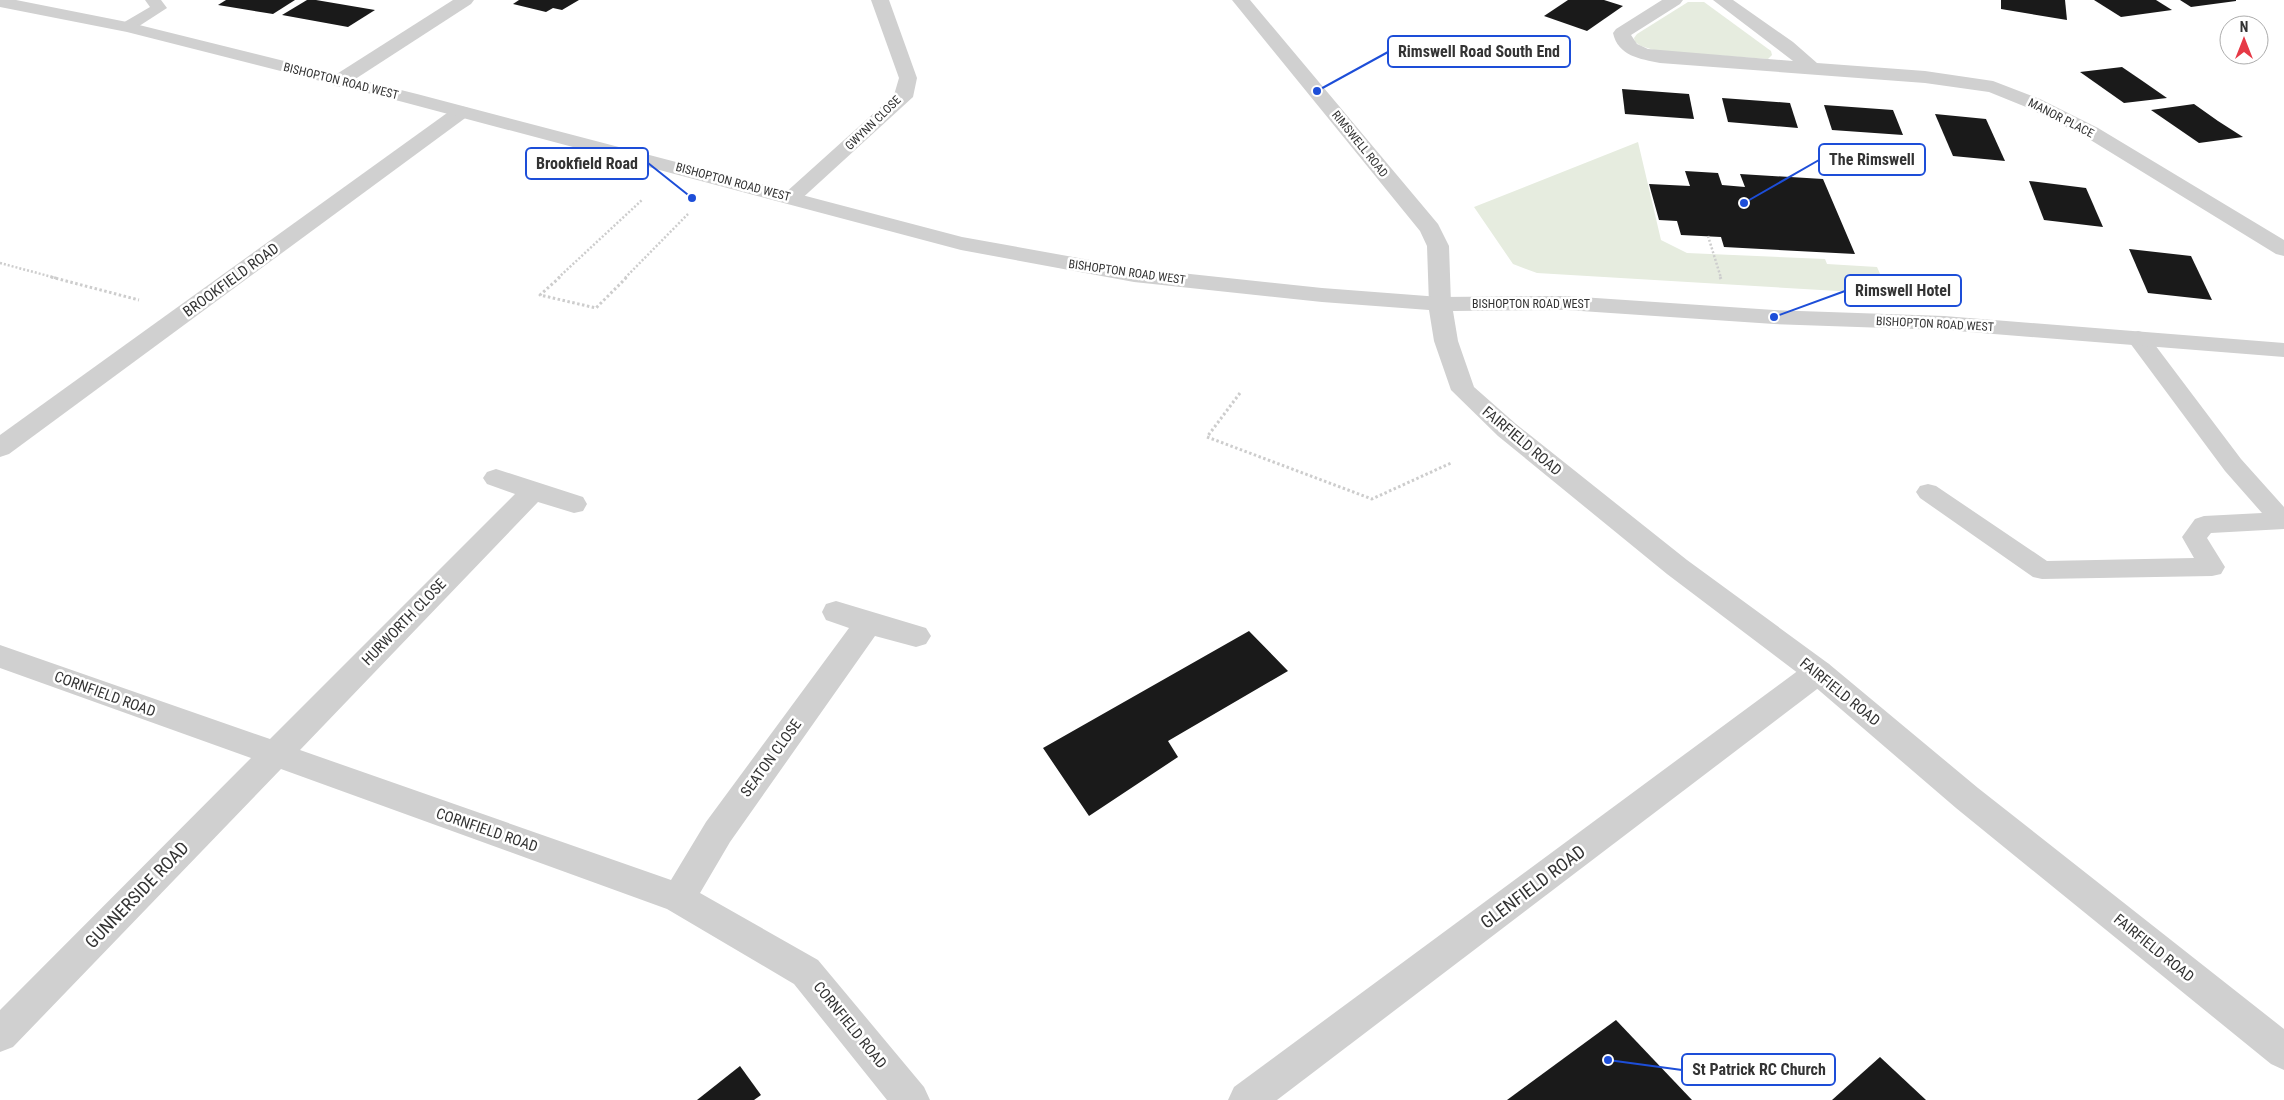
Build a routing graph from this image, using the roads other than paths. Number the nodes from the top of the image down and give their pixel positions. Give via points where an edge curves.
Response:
1 (152, 0) edge
2 (465, 0) edge
3 (880, 0) edge
4 (1241, 0) edge
5 (1674, 0) edge
6 (1722, 0) edge
7 (0, 2) edge
8 (127, 27) junction
9 (1811, 68) junction
10 (339, 81) junction
11 (461, 112) junction
12 (792, 198) junction
13 (2284, 249) edge
14 (1440, 304) junction
15 (2138, 338) junction
16 (2284, 350) edge
17 (0, 448) edge
18 (496, 478) dead end
19 (534, 490) junction
20 (1928, 492) dead end
21 (574, 504) dead end
22 (836, 612) dead end
23 (868, 623) junction
24 (916, 636) dead end
25 (0, 656) edge
26 (1818, 672) junction
27 (274, 755) junction
28 (679, 898) junction
29 (0, 1035) edge
30 (2284, 1052) edge
31 (1261, 1096) edge
32 (911, 1100) edge

1 - 8 lane via 159,8
2 - 10 street
3 - 12 street, GWYNN CLOSE via 908,78 903,97
4 - 14 street, RIMSWELL ROAD via 1430,229 1438,246
5 - 9 street, MANOR PLACE via 1622,32 1623,41 1629,48 1660,57
6 - 9 street via 1787,46
7 - 8 street, BISHOPTON ROAD WEST
8 - 10 street, BISHOPTON ROAD WEST
9 - 13 street, MANOR PLACE via 1962,81 1993,87 2033,102 2091,132
10 - 11 street, BISHOPTON ROAD WEST
11 - 12 street, BISHOPTON ROAD WEST
11 - 17 street, BROOKFIELD ROAD
12 - 14 street, BISHOPTON ROAD WEST via 961,243 1134,275
14 - 15 street, BISHOPTON ROAD WEST via 1566,302
14 - 26 street, FAIRFIELD ROAD via 1446,341 1463,390 1507,430 1669,561
15 - 16 street, BISHOPTON ROAD WEST
15 - 20 lane via 2233,465 2282,521 2204,525 2194,537 2212,567 2042,570
18 - 19 street
19 - 21 street
19 - 27 street, HURWORTH CLOSE
22 - 23 street
23 - 24 street
23 - 28 street, SEATON CLOSE via 718,832
25 - 27 street, CORNFIELD ROAD
26 - 30 street, FAIRFIELD ROAD via 1967,798
26 - 31 street, GLENFIELD ROAD
27 - 28 street, CORNFIELD ROAD
27 - 29 street, GUNNERSIDE ROAD
28 - 32 street, CORNFIELD ROAD via 806,972

